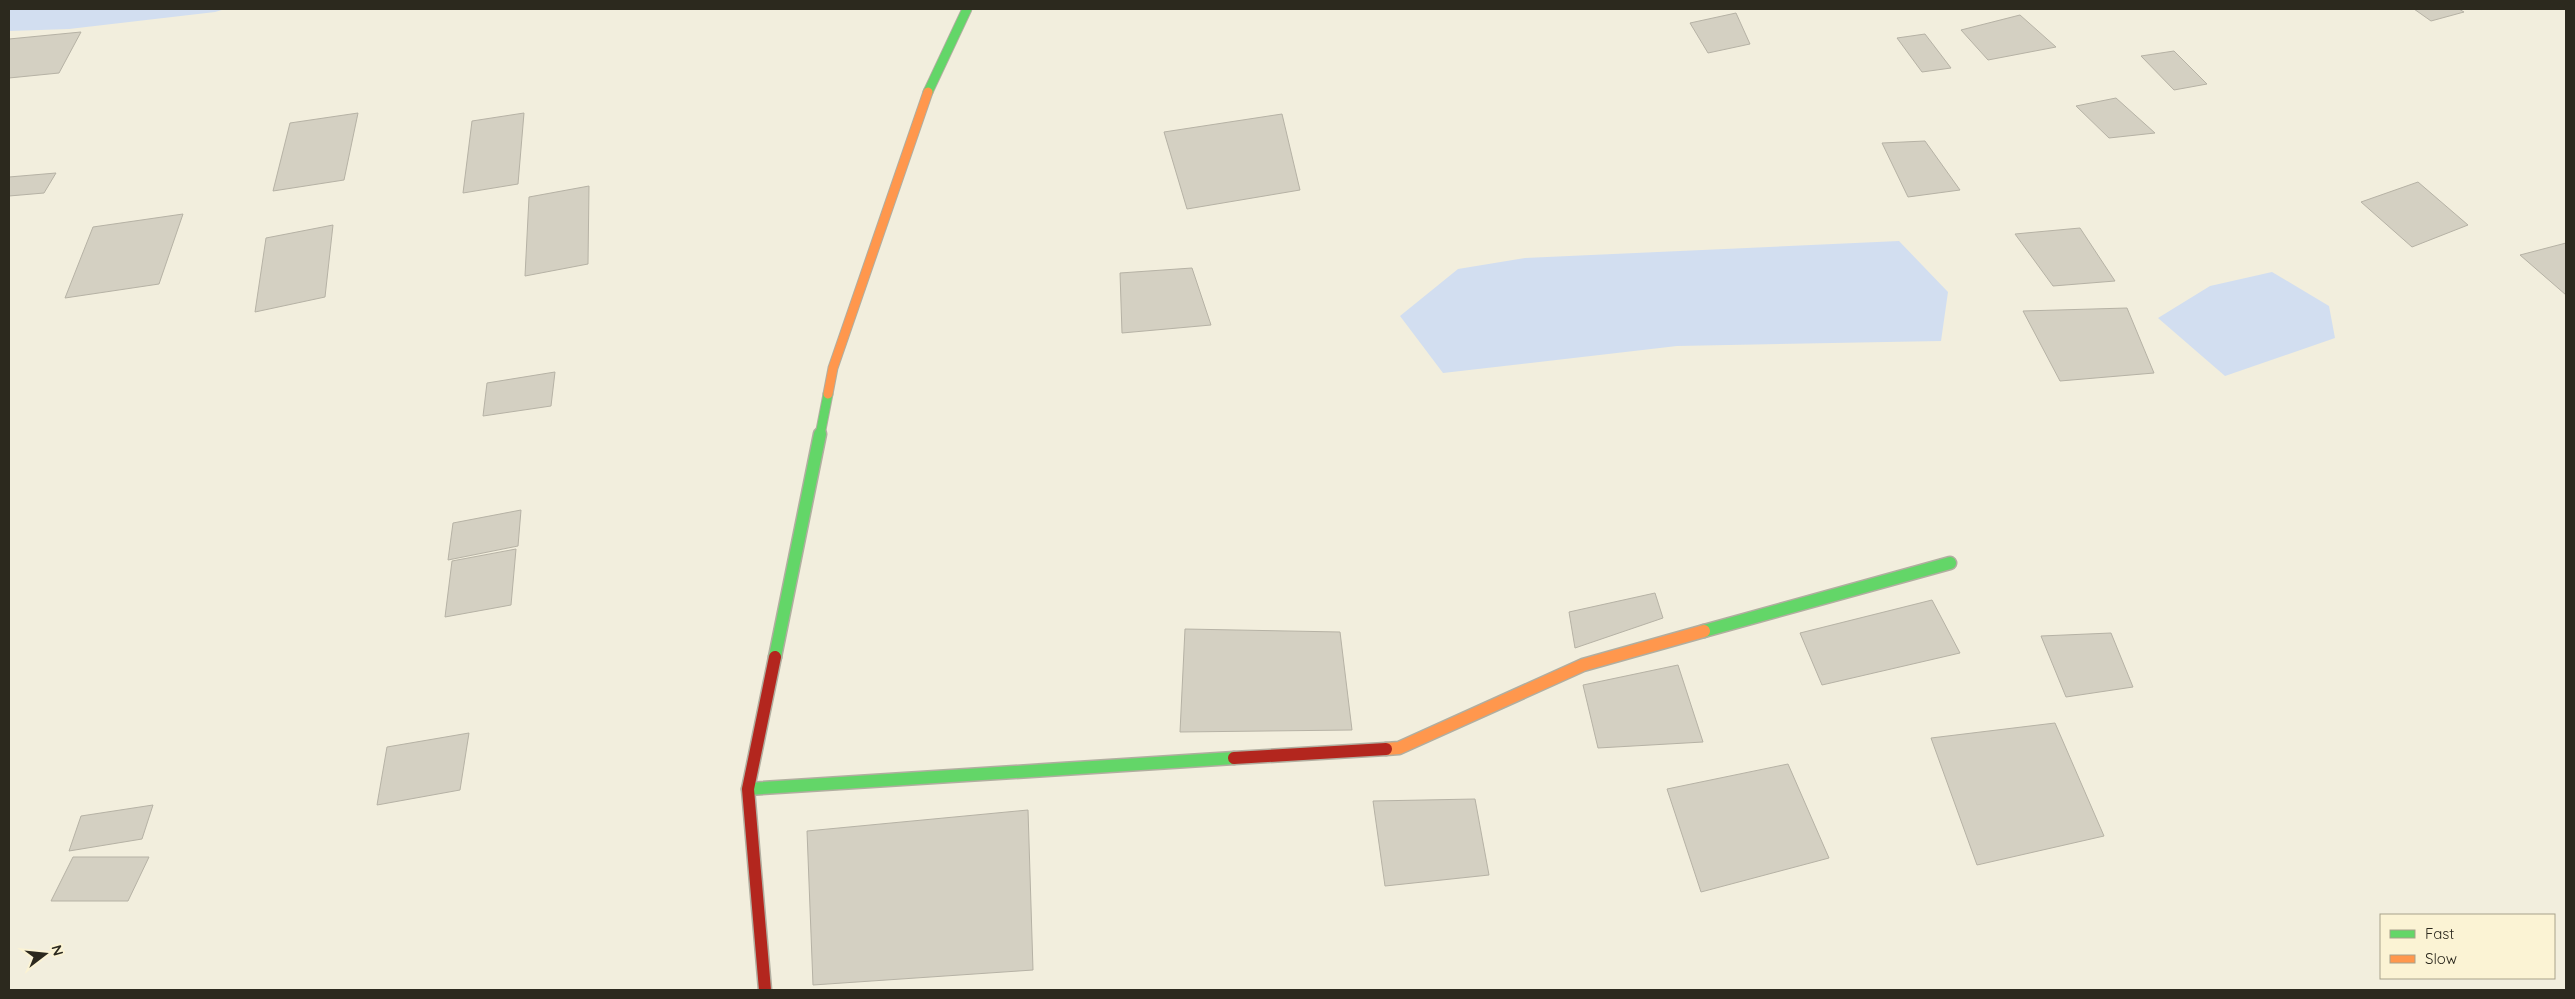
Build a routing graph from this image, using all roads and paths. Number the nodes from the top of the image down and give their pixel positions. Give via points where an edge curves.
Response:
1 (967, 9) edge
2 (1950, 563) dead end
3 (748, 789) junction
4 (765, 990) edge

1 - 3 street via 924,100 833,368
2 - 3 street via 1583,665 1399,748
3 - 4 street

